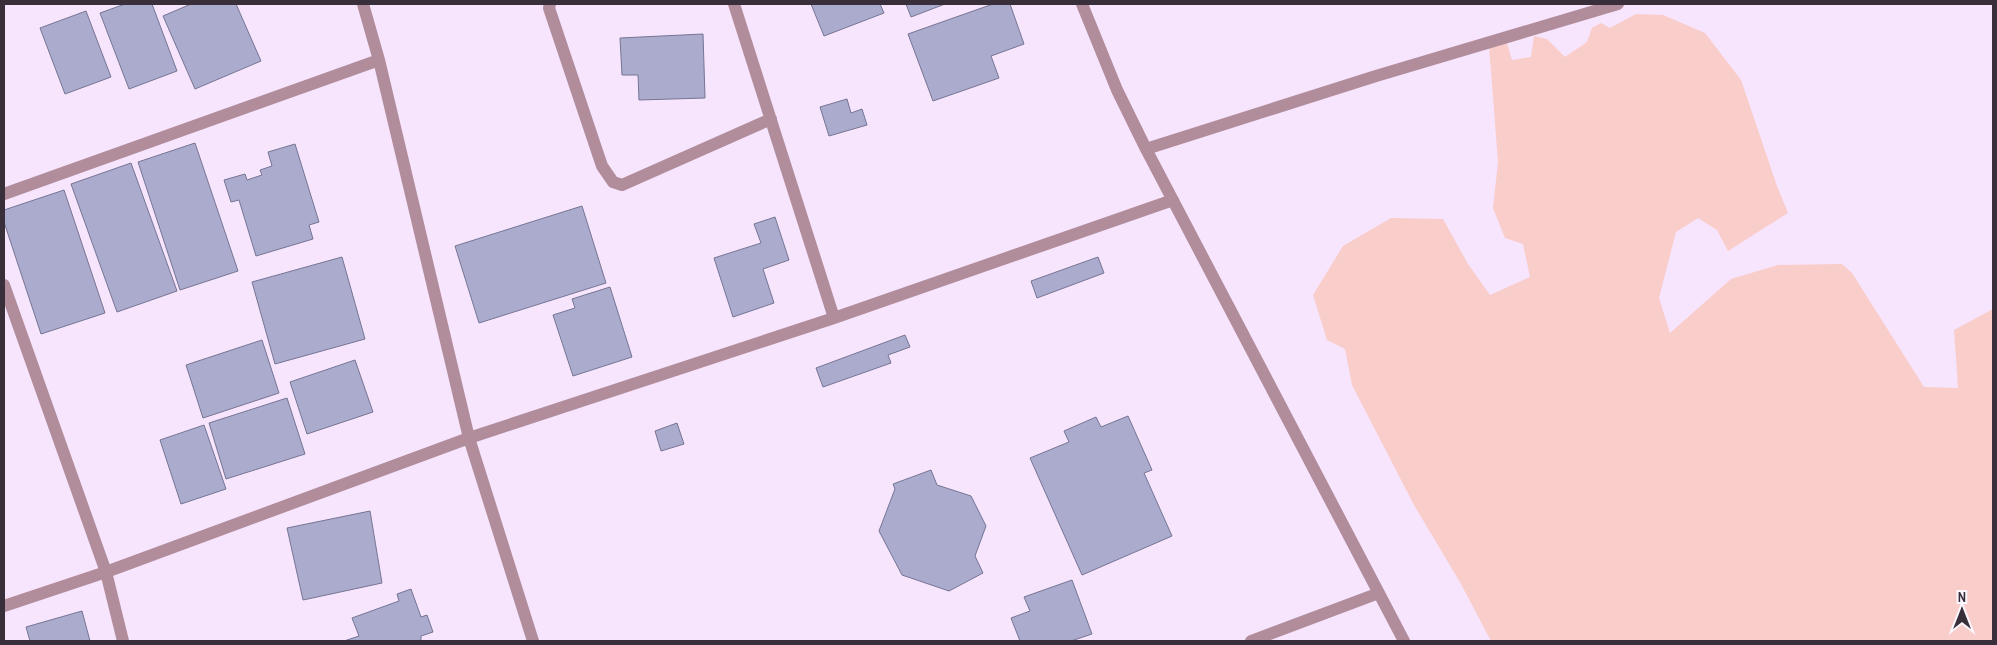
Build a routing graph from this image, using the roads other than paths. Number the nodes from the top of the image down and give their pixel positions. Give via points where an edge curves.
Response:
1 (363, 4) edge
2 (550, 4) edge
3 (734, 4) edge
4 (1082, 4) edge
5 (1618, 4) edge
6 (379, 60) junction
7 (771, 119) junction
8 (1146, 149) junction
9 (4, 194) edge
10 (1173, 200) junction
11 (4, 285) edge
12 (834, 318) junction
13 (469, 438) junction
14 (106, 572) junction
15 (1378, 593) junction
16 (4, 606) edge
17 (123, 641) edge
18 (533, 641) edge
19 (1251, 641) edge
20 (1404, 641) edge

1 - 6 street
2 - 7 street via 602,166 613,182 622,185
3 - 7 street
4 - 8 street via 1117,90
5 - 8 street
6 - 9 street
6 - 13 street
7 - 12 street
8 - 10 street
10 - 12 street
10 - 15 street
11 - 14 street
12 - 13 street
13 - 14 street
13 - 18 street
14 - 16 street
14 - 17 street
15 - 19 street
15 - 20 street

